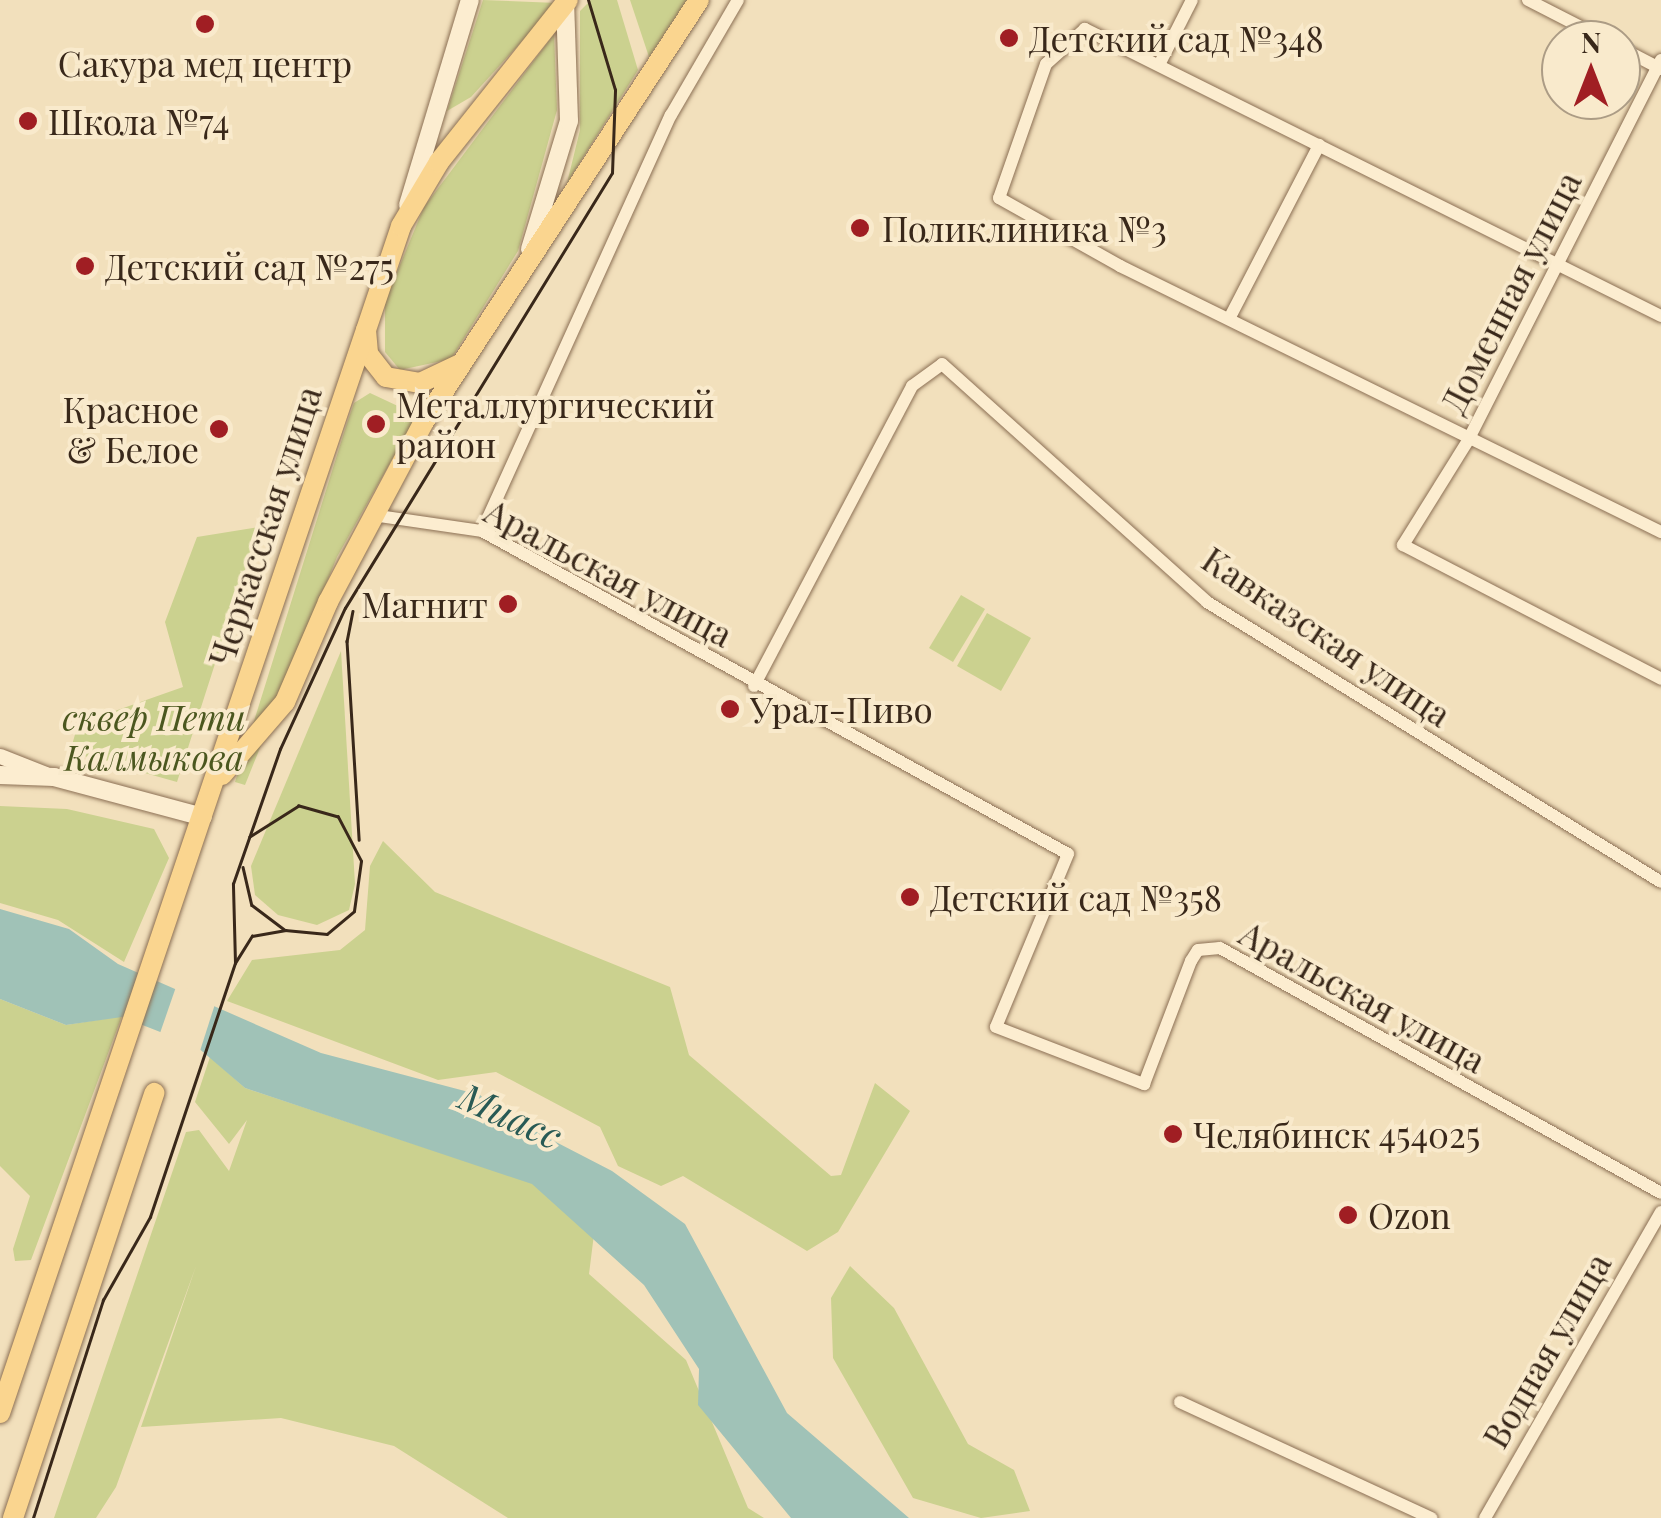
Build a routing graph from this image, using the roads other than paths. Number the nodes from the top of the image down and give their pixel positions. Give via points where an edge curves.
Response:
1 (470, 0) edge
2 (699, 0) edge
3 (738, 0) edge
4 (1192, 0) edge
5 (1528, 0) edge
6 (566, 1) edge
7 (1567, 20) edge
8 (1161, 61) junction
9 (1660, 65) edge
10 (1319, 145) junction
11 (401, 226) junction
12 (1559, 263) junction
13 (519, 277) junction
14 (1661, 316) edge
15 (1230, 317) junction
16 (366, 318) junction
17 (459, 364) junction
18 (942, 364) joint
19 (1469, 439) junction
20 (372, 515) junction
21 (482, 531) junction
22 (1661, 532) edge
23 (1661, 679) edge
24 (754, 686) junction
25 (0, 756) edge
26 (0, 775) edge
27 (54, 778) junction
28 (214, 786) junction
29 (204, 816) junction
30 (1661, 882) edge
31 (154, 1093) dead end
32 (1661, 1193) edge
33 (1661, 1212) edge
34 (1180, 1402) dead end
35 (0, 1413) edge
36 (13, 1518) edge
37 (1431, 1518) edge
38 (1485, 1518) edge

1 - 11 main road, Черкасская улица
2 - 13 main road
3 - 21 street via 672,115
4 - 8 street
5 - 7 street
6 - 11 main road via 450,148
6 - 13 main road via 568,121
8 - 10 street
8 - 15 street via 1105,34 1070,35 1032,97 999,198
9 - 12 street, Доменная улица
10 - 12 street
10 - 15 street
11 - 16 main road, Черкасская улица
12 - 14 street
12 - 19 street, Доменная улица
13 - 17 main road
15 - 19 street
16 - 17 main road via 368,354 386,378 420,383
16 - 28 main road, Черкасская улица
17 - 20 main road
18 - 24 street, Аральская улица via 924,370 912,386
18 - 30 street, Кавказская улица via 1207,602
19 - 22 street
19 - 23 street, Доменная улица via 1403,545
20 - 21 street, Аральская улица
20 - 28 main road via 285,702
21 - 24 street, Аральская улица
24 - 32 street, Аральская улица via 1068,854 996,1027 1144,1084 1191,961 1198,950 1220,948
25 - 27 street
26 - 27 main road
27 - 29 main road
28 - 29 main road, Черкасская улица
29 - 35 main road, Черкасская улица
31 - 36 main road
33 - 38 street, Водная улица
34 - 37 street

